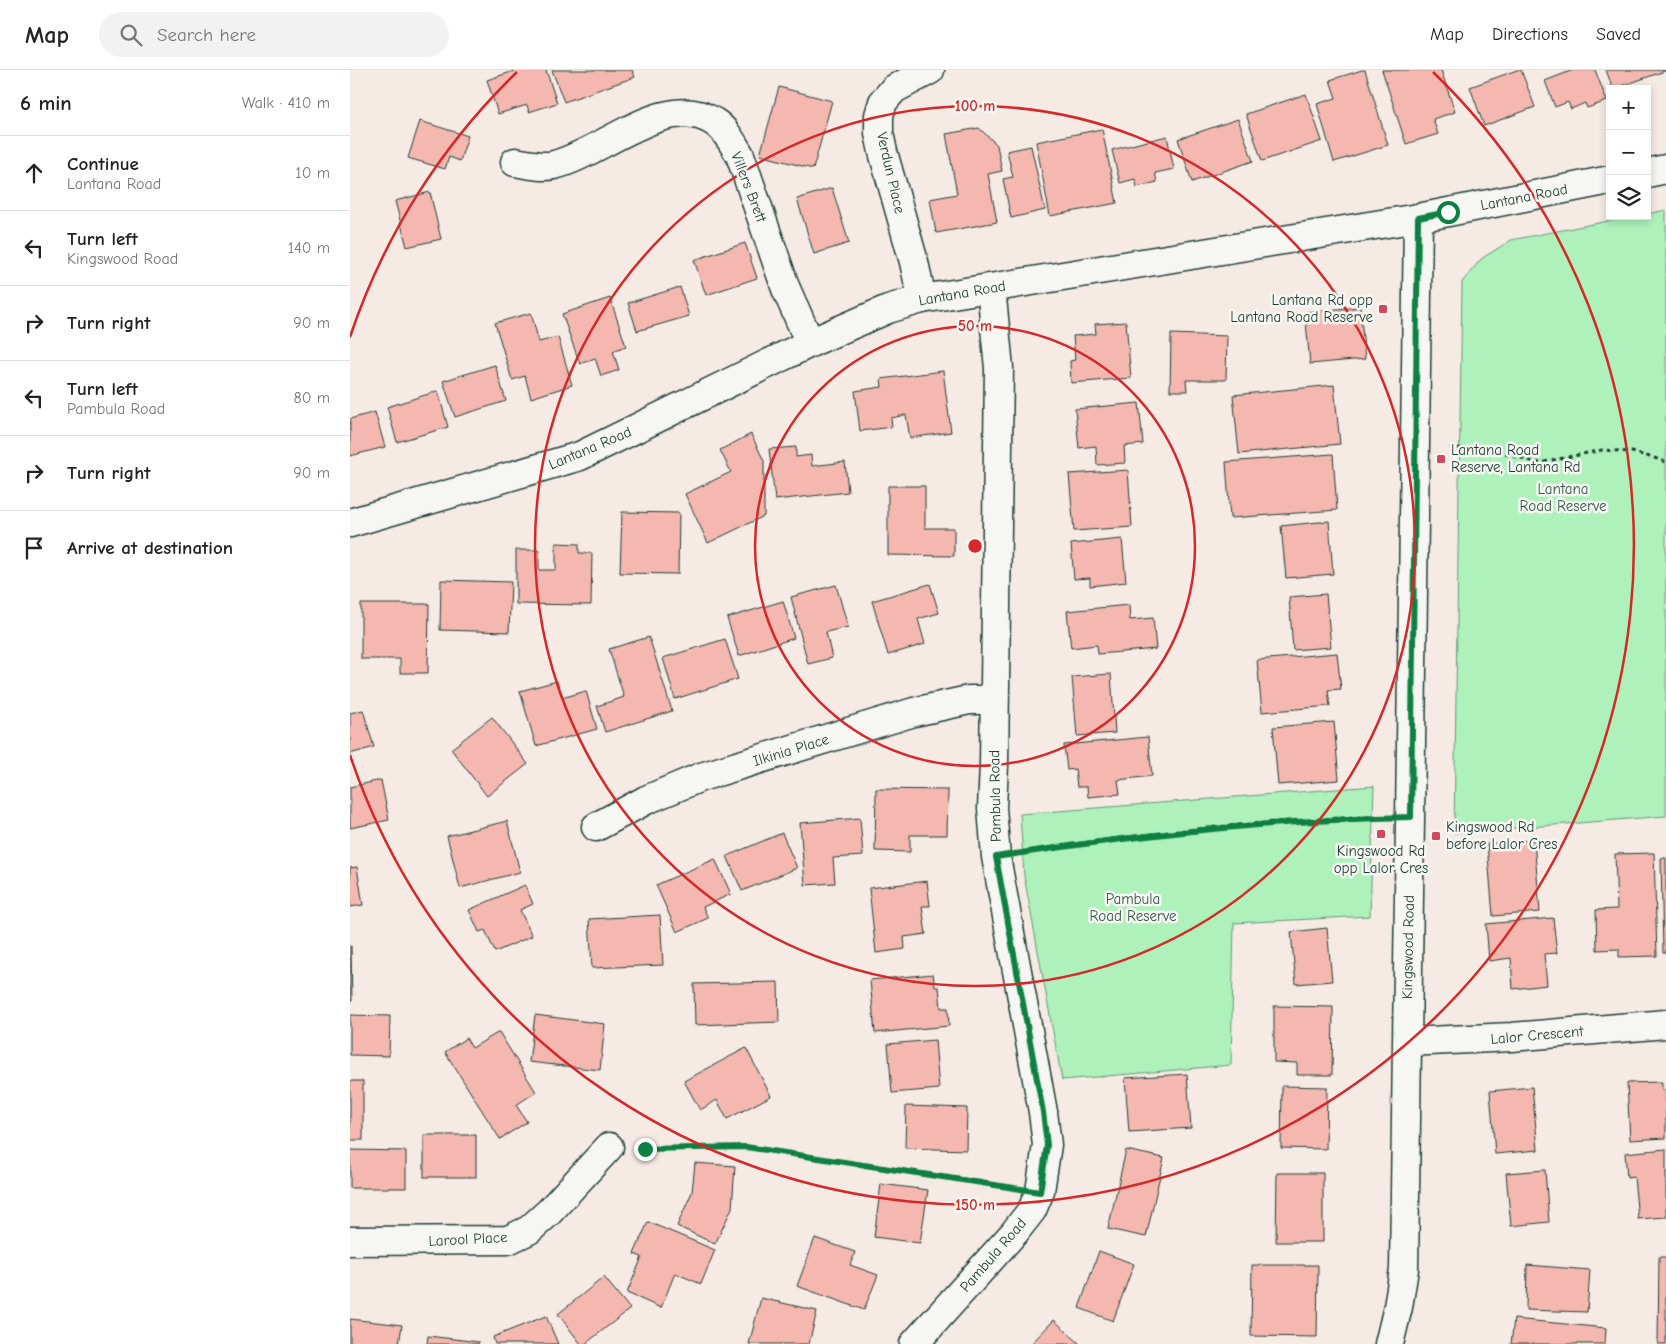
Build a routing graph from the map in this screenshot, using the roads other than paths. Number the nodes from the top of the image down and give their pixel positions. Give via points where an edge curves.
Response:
1 (930, 70) edge
2 (515, 162) dead end
3 (1666, 169) edge
4 (1651, 172) edge
5 (1606, 181) edge
6 (1418, 218) junction
7 (991, 288) junction
8 (922, 299) junction
9 (810, 343) junction
10 (350, 523) edge
11 (994, 700) junction
12 (596, 827) dead end
13 (1666, 1024) edge
14 (1408, 1042) junction
15 (609, 1147) road end
16 (350, 1241) edge
17 (914, 1344) edge
18 (1389, 1344) edge

1 - 8 street, Verdun Place via 894,89 883,102 879,115 883,152
2 - 9 street, Villers Brett via 553,165 675,112 698,114 715,122 740,155 786,289
3 - 4 street
5 - 6 street, Lantana Road
6 - 7 street, Lantana Road
6 - 14 street, Kingswood Road
7 - 8 street, Lantana Road
7 - 11 street, Pambula Road via 999,368
8 - 9 street, Lantana Road via 888,309
9 - 10 street, Lantana Road via 580,456
11 - 12 street, Ilkinia Place via 960,702 914,712 701,777 646,800
11 - 17 street, Pambula Road via 992,808 996,857 1047,1145 1040,1192 1032,1210
13 - 14 street, Lalor Crescent
14 - 18 street, Kingswood Road via 1404,1269
15 - 16 street, Larool Place via 549,1212 529,1230 508,1240

